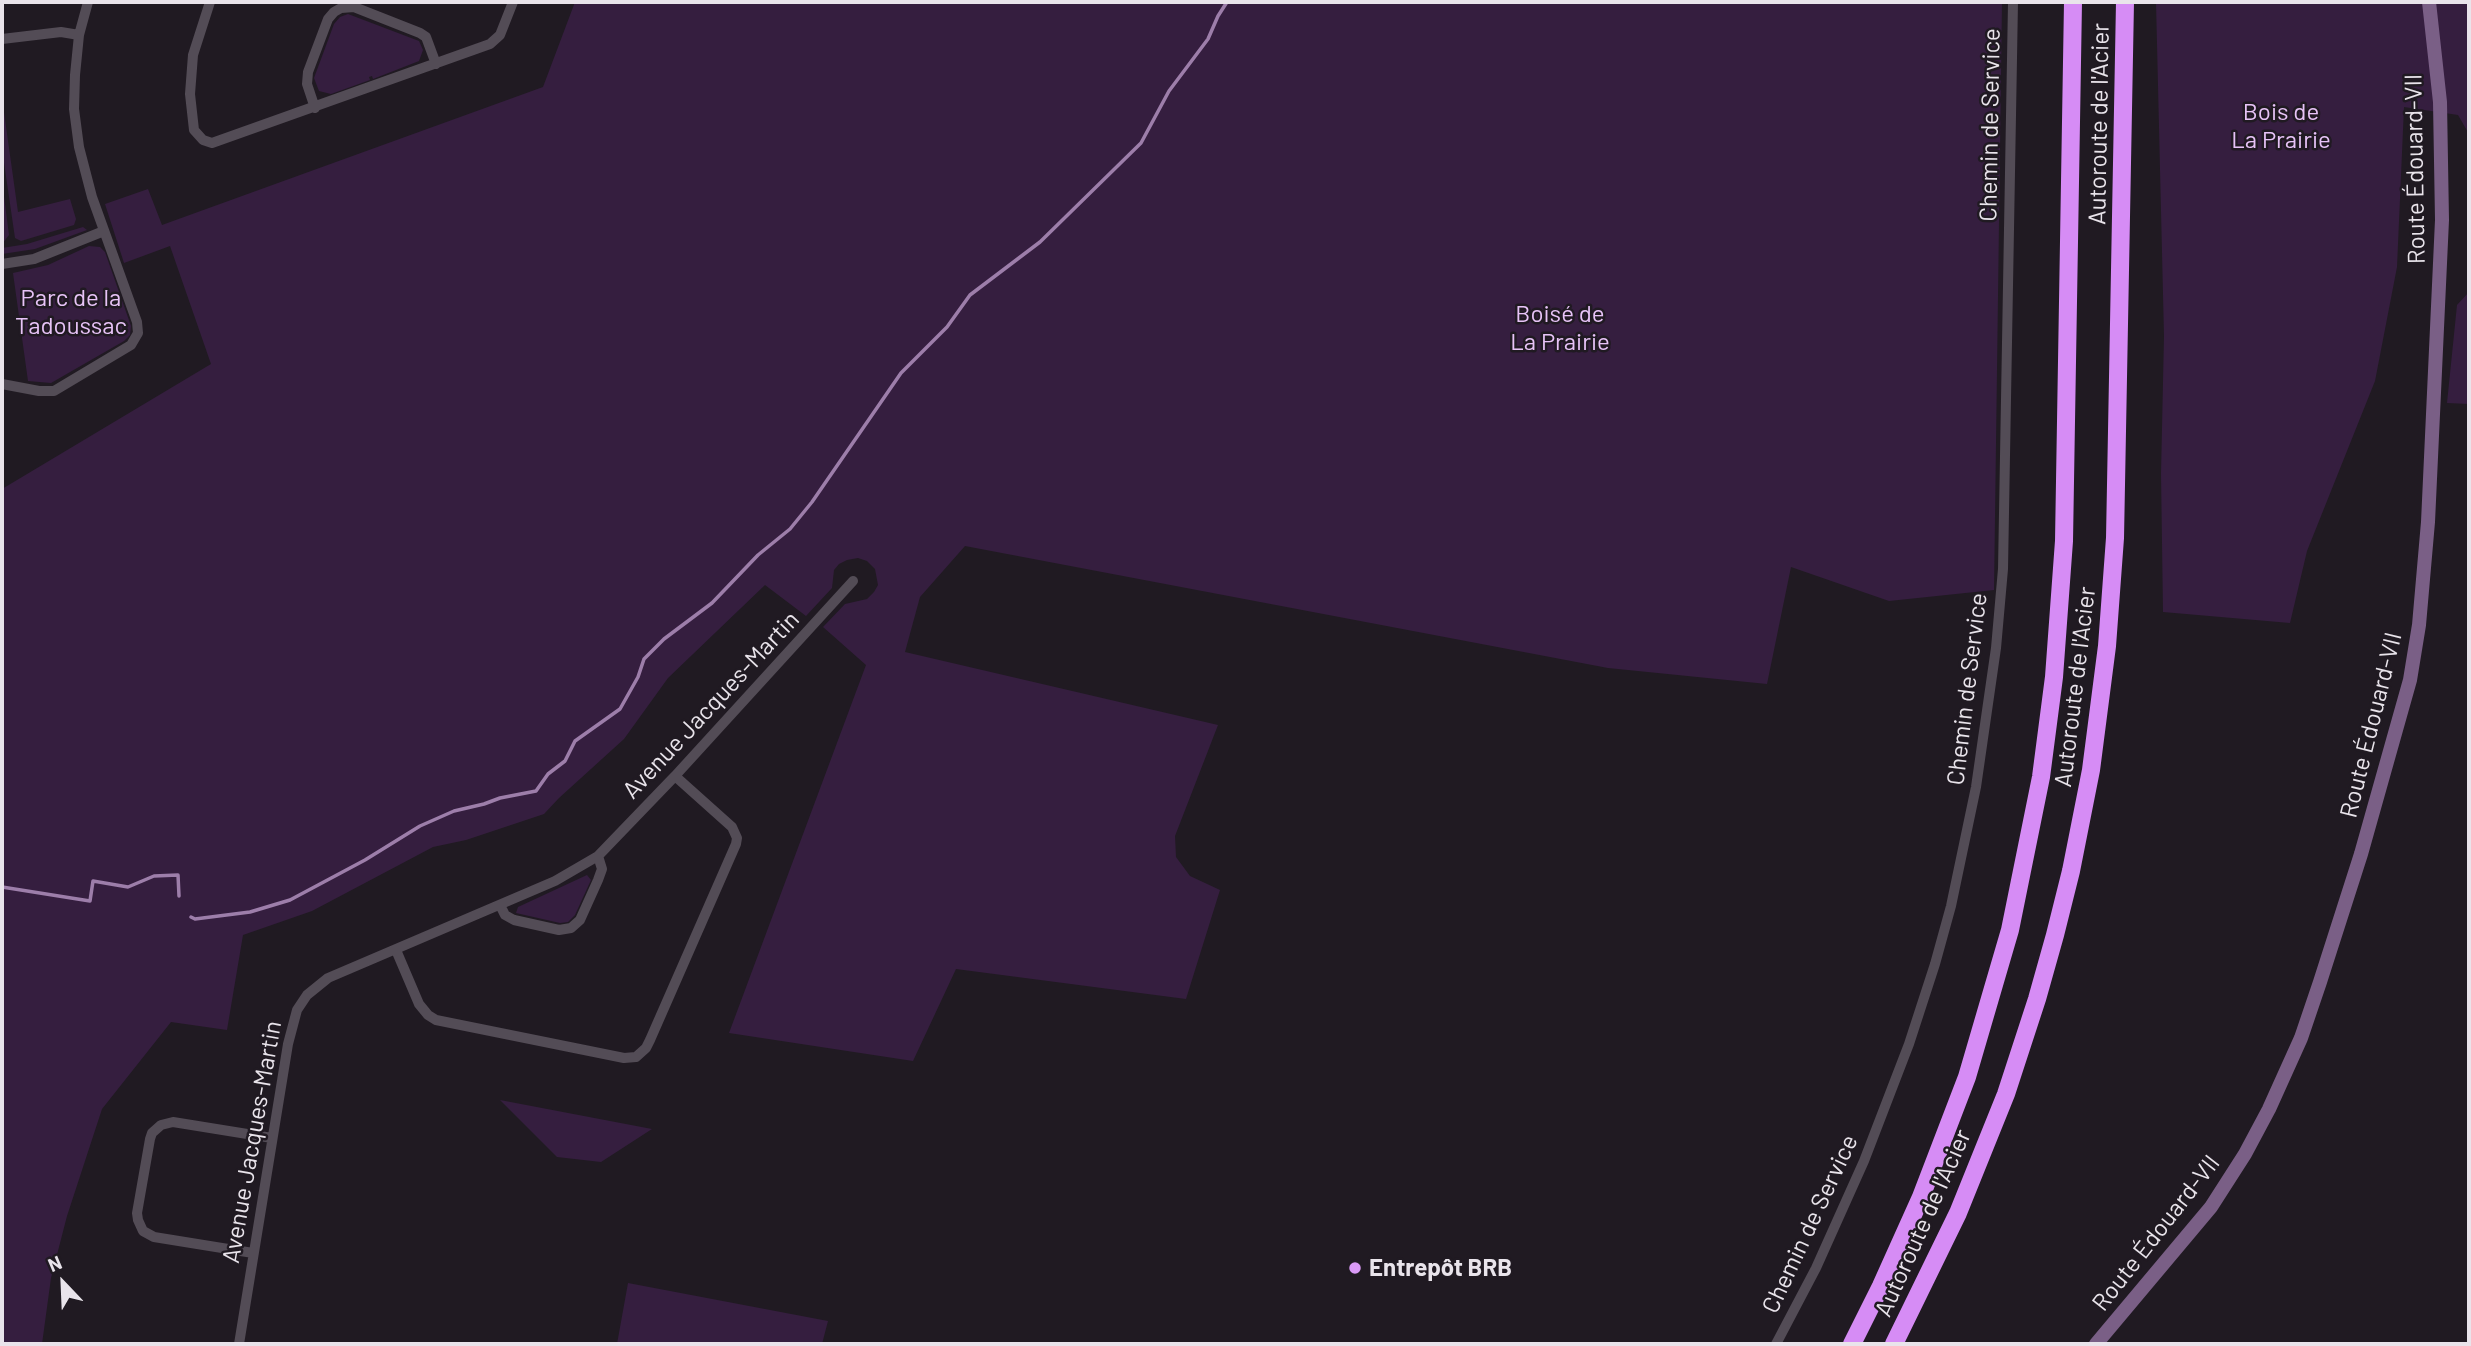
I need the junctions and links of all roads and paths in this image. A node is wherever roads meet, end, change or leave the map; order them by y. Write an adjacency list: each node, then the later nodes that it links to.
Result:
1 (88, 2): 8 (street)
2 (210, 2): 11 (street)
3 (513, 2): 10 (street)
4 (2013, 2): 23 (street, Chemin de Service)
5 (2073, 2): 24 (highway, Autoroute de l'Acier)
6 (2125, 2): 25 (highway, Autoroute de l'Acier)
7 (2429, 2): 26 (main road, Route Édouard-VII)
8 (79, 34): 9 (street); 12 (street)
9 (2, 39)
10 (436, 64): 11 (street); 11 (street)
11 (315, 108)
12 (104, 231): 13 (street); 14 (street)
13 (2, 264)
14 (2, 384)
15 (853, 581): 16 (street, Avenue Jacques-Martin)
16 (676, 776): 17 (street, Avenue Jacques-Martin); 19 (street)
17 (598, 856): 18 (street, Avenue Jacques-Martin); 18 (street)
18 (500, 905): 19 (street, Avenue Jacques-Martin)
19 (396, 950): 20 (street, Avenue Jacques-Martin)
20 (272, 1138): 21 (street, Avenue Jacques-Martin); 21 (street)
21 (253, 1254): 22 (street, Avenue Jacques-Martin)
22 (239, 1344)
23 (1776, 1344)
24 (1852, 1344)
25 (1894, 1344)
26 (2096, 1344)

